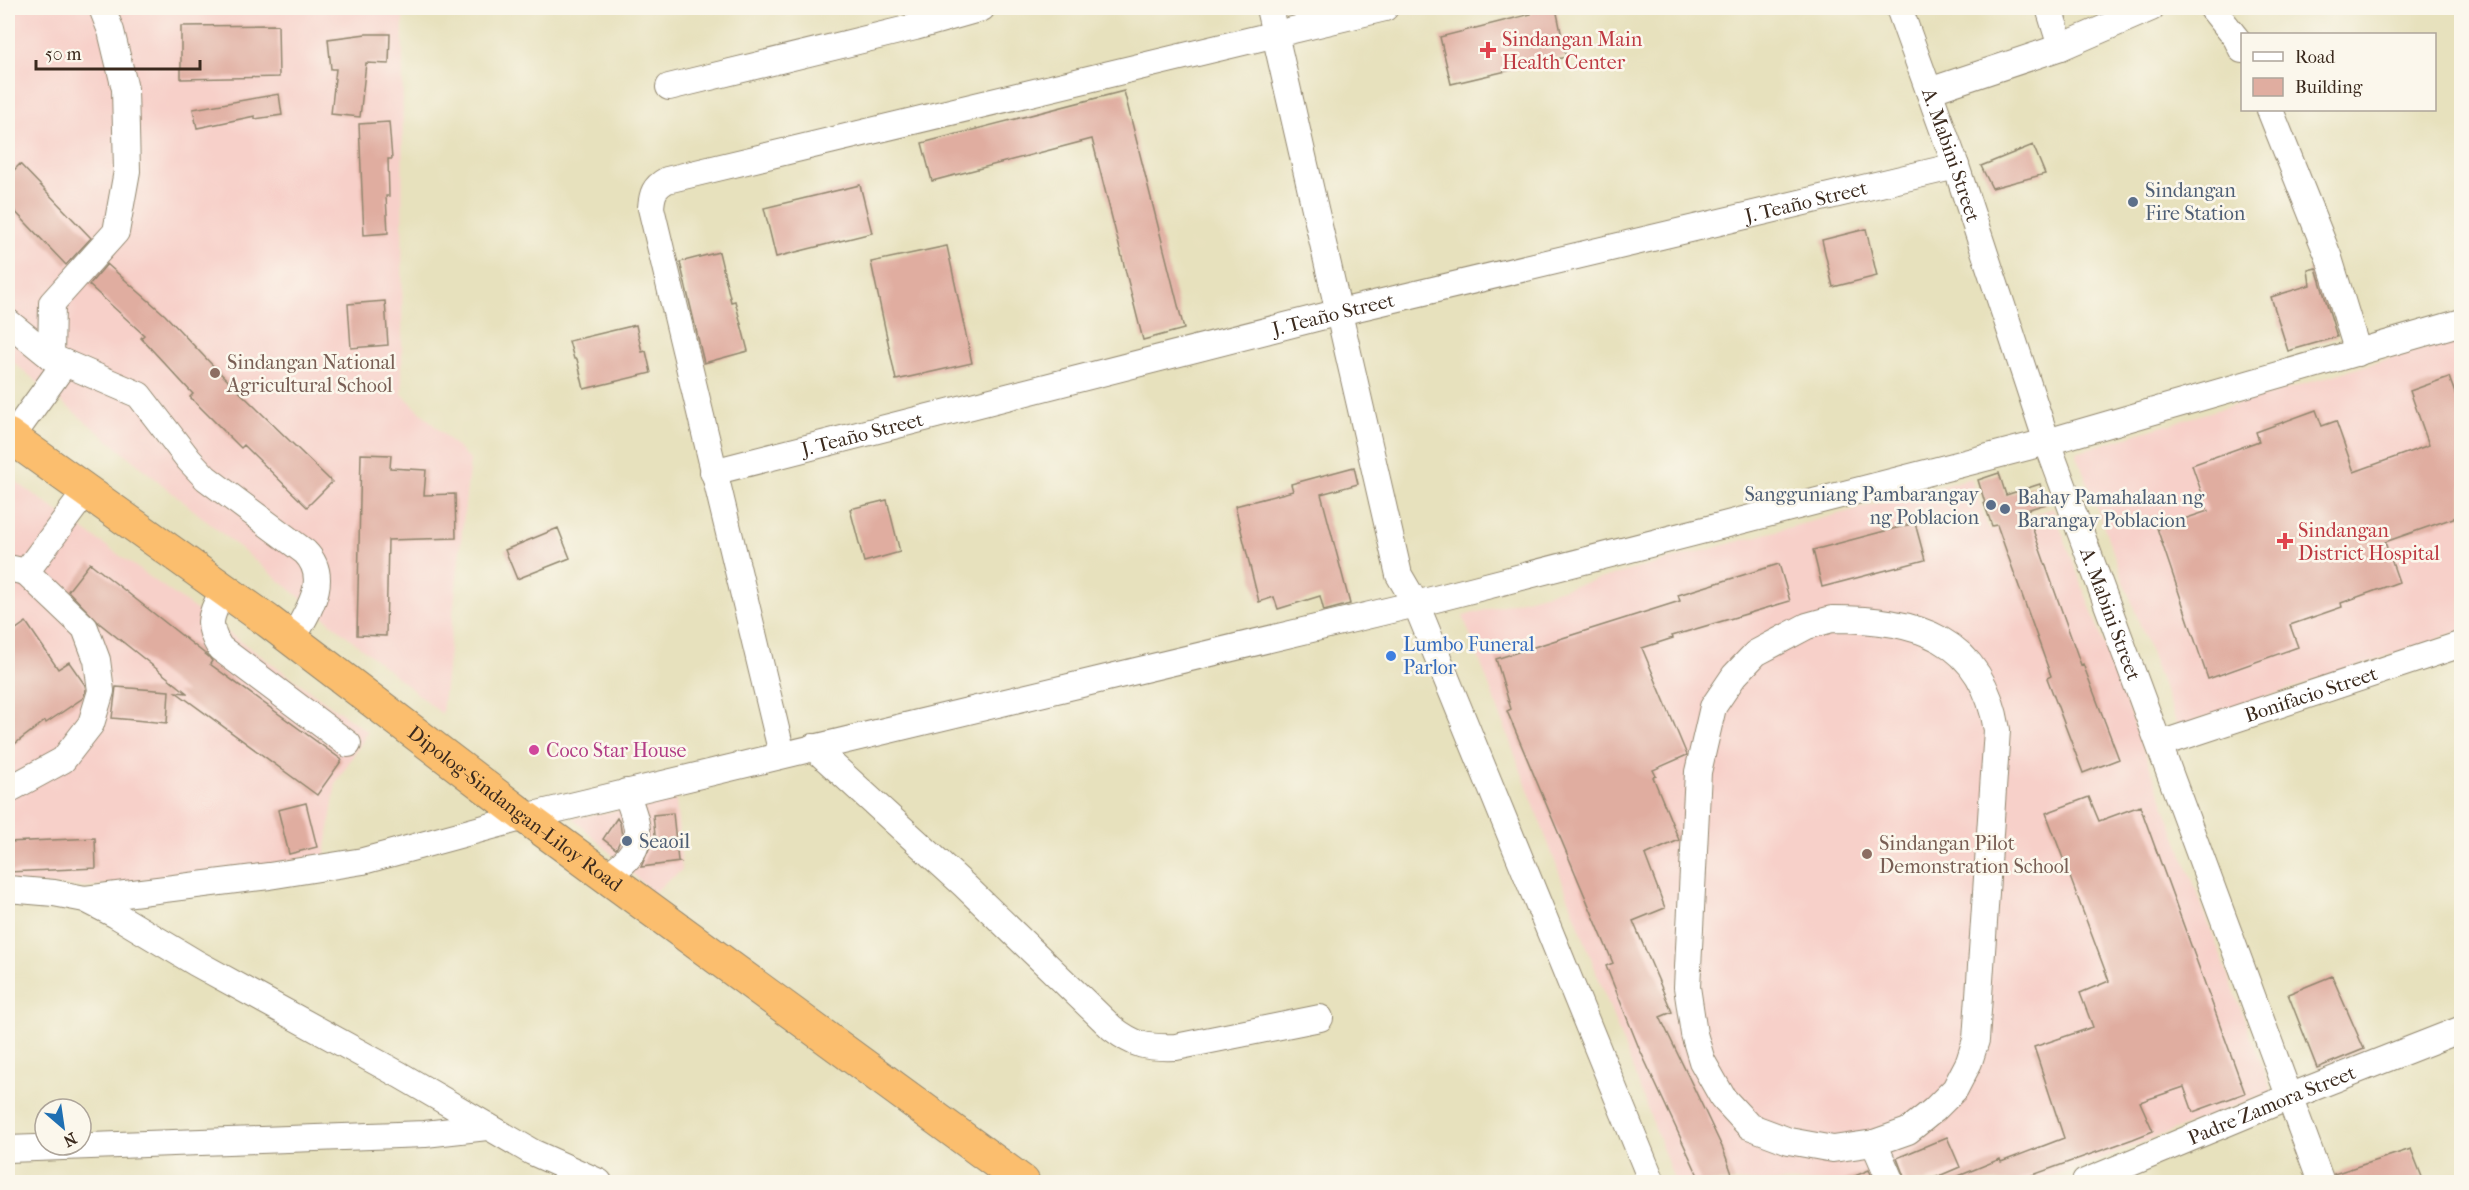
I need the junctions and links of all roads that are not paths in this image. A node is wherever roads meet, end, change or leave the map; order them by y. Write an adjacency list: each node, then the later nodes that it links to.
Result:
1 (102, 8): 20 (street)
2 (982, 8): 12 (street)
3 (1269, 8): 9 (street)
4 (1385, 8): 9 (street)
5 (1899, 8): 13 (street, A. Mabini Street)
6 (2049, 8): 10 (street)
7 (2151, 8): 10 (street)
8 (2212, 8): 11 (street)
9 (1274, 33): 16 (street); 23 (street)
10 (2061, 47): 13 (street)
11 (2241, 48)
12 (669, 87)
13 (1929, 90): 15 (street, A. Mabini Street)
14 (2270, 111): 19 (street)
15 (1956, 166): 16 (street, J. Teaño Street); 22 (street, A. Mabini Street)
16 (1340, 312): 23 (street, J. Teaño Street); 27 (street)
17 (8, 322): 20 (street)
18 (2462, 322): 19 (street)
19 (2358, 353): 22 (street)
20 (58, 360): 21 (street); 28 (street)
21 (9, 436): 24 (highway, Dipolog-Sindangan-Liloy Road)
22 (2047, 442): 27 (street); 31 (street, A. Mabini Street)
23 (713, 472): 33 (street)
24 (87, 490): 25 (street); 26 (highway, Dipolog-Sindangan-Liloy Road)
25 (17, 570): 34 (street)
26 (224, 589): 28 (highway, Dipolog-Sindangan-Liloy Road); 30 (street)
27 (1416, 604): 32 (street); 48 (street)
28 (292, 640): 36 (highway, Dipolog-Sindangan-Liloy Road)
29 (2462, 644): 31 (street, Bonifacio Street)
30 (348, 744)
31 (2160, 744): 42 (street, A. Mabini Street)
32 (813, 747): 33 (street); 40 (street)
33 (782, 754): 35 (street)
34 (8, 790)
35 (626, 792): 36 (street); 37 (street)
36 (525, 817): 37 (highway, Dipolog-Sindangan-Liloy Road); 39 (street)
37 (606, 876): 47 (highway, Dipolog-Sindangan-Liloy Road)
38 (8, 889): 39 (street)
39 (85, 899): 43 (street)
40 (1320, 1018)
41 (2462, 1029): 42 (street, Padre Zamora Street)
42 (2289, 1097): 50 (street, Padre Zamora Street); 51 (street, A. Mabini Street)
43 (487, 1127): 45 (street); 46 (street)
44 (1874, 1143): 44 (street); 49 (street)
45 (8, 1149)
46 (599, 1182)
47 (1023, 1182)
48 (1653, 1182)
49 (1891, 1182)
50 (2085, 1182)
51 (2321, 1182)

